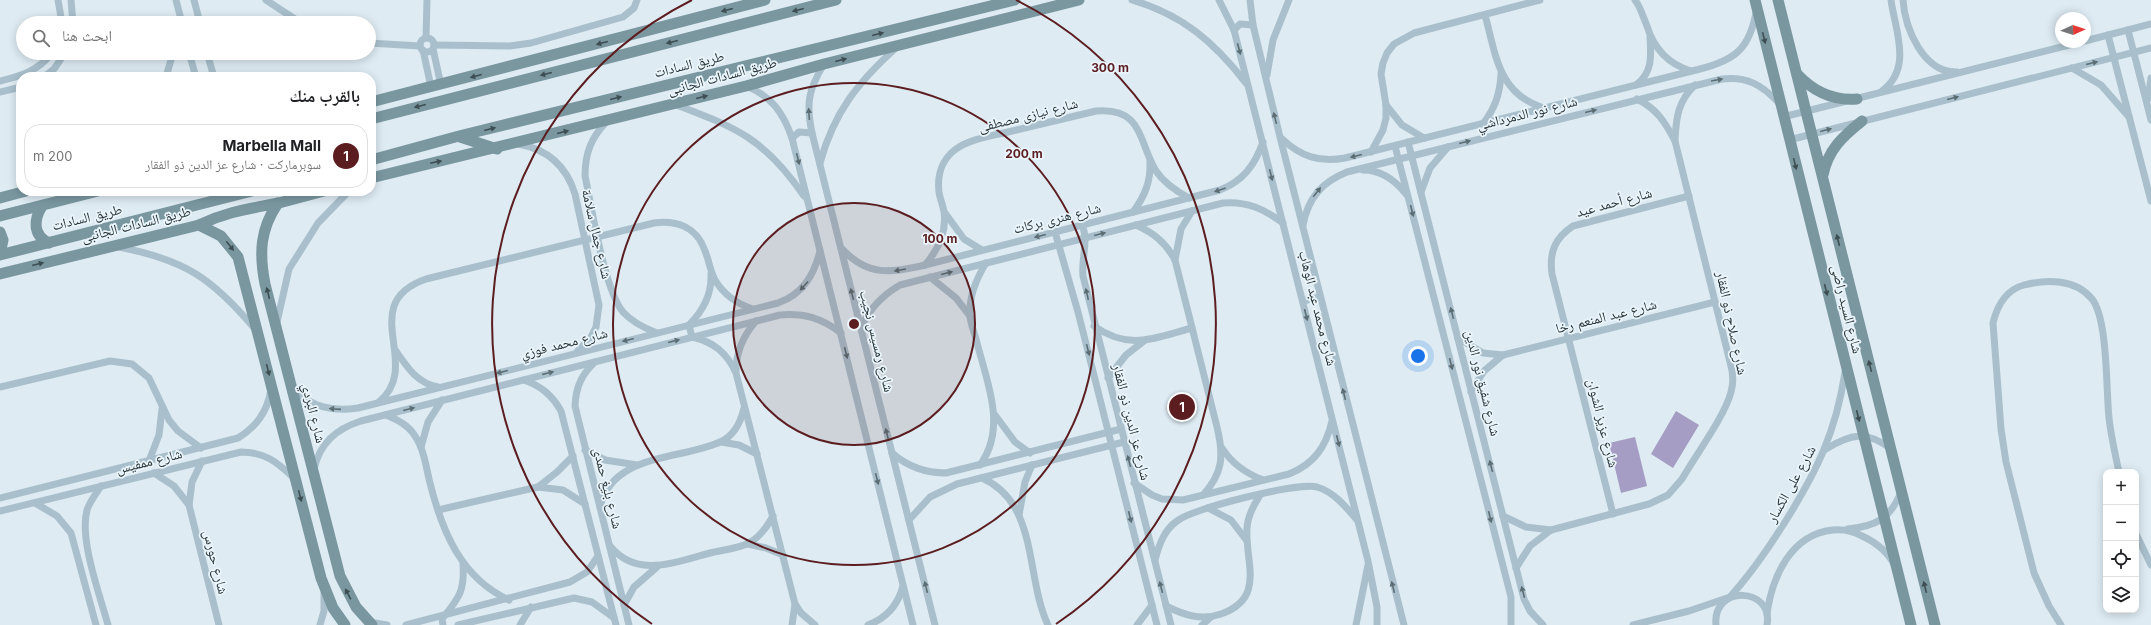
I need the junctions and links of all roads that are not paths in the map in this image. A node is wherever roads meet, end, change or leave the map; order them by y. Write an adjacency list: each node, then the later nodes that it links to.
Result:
1 (58, 0): 24 (street)
2 (71, 0): 25 (street)
3 (176, 0): 26 (street)
4 (194, 0): 27 (street)
5 (266, 0): 28 (street)
6 (427, 0): 36 (street)
7 (637, 0): 40 (street)
8 (765, 0): 72 (street, one-way to 72)
9 (836, 0): 87 (street, طريق السادات, one-way to 87)
10 (1015, 0): 22 (street, طريق السادات)
11 (1075, 0): 31 (street, طريق السادات الجانبى)
12 (1132, 0): 70 (street)
13 (1219, 0): 32 (street, شارع محمد عبد الوهاب)
14 (1250, 0): 30 (street, شارع محمد عبد الوهاب)
15 (1290, 0): 66 (street)
16 (1540, 0): 23 (street)
17 (1635, 0): 34 (street)
18 (1778, 0): 61 (street, شارع السيد راضى)
19 (1891, 0): 76 (street)
20 (1903, 0): 62 (street)
21 (1756, 4): 53 (street, شارع نور الدمرداشي); 83 (street, شارع السيد راضى, one-way to 83)
22 (983, 8): 31 (street); 98 (street, طريق السادات, one-way to 22)
23 (1486, 14): 60 (street); 84 (street)
24 (61, 16)
25 (72, 16)
26 (180, 16)
27 (198, 16)
28 (290, 16)
29 (2151, 24): 33 (street)
30 (1253, 25): 32 (street); 66 (street, شارع محمد عبد الوهاب)
31 (961, 29): 39 (street, طريق السادات الجانبى)
32 (1234, 30): 70 (street, شارع محمد عبد الوهاب, one-way to 70)
33 (2128, 30): 35 (street); 44 (street)
34 (1650, 35): 54 (street); 71 (street)
35 (2108, 35): 37 (street); 45 (street)
36 (426, 38): 40 (street); 41 (street)
37 (2091, 39)
38 (376, 44): 41 (street)
39 (898, 45): 51 (street, طريق السادات الجانبى, one-way to 39); 116 (street)
40 (433, 47): 41 (street); 72 (street)
41 (421, 48): 72 (street)
42 (2057, 48): 62 (street)
43 (2151, 48): 44 (street)
44 (2134, 53): 45 (street); 85 (street)
45 (2114, 58): 52 (street, one-way to 45); 91 (street)
46 (45, 60): 55 (street)
47 (60, 60): 56 (street)
48 (171, 60): 57 (street)
49 (192, 60): 58 (street)
50 (209, 60): 59 (street)
51 (824, 64): 73 (street, طريق السادات الجانبى); 96 (street, شارع رمسيس نجيب, one-way to 51)
52 (2072, 68): 91 (street); 94 (street, one-way to 52)
53 (1700, 69): 54 (street, شارع نور الدمرداشي); 68 (street)
54 (1691, 71): 65 (street, شارع نور الدمرداشي)
55 (29, 72)
56 (50, 72)
57 (167, 72)
58 (195, 72)
59 (213, 72)
60 (1501, 72): 86 (street); 95 (street)
61 (1796, 72): 80 (street); 88 (street, شارع السيد راضى)
62 (1963, 72): 76 (street)
63 (16, 77): 67 (street)
64 (2151, 78): 85 (street)
65 (1656, 80): 71 (street, شارع نور الدمرداشي); 77 (street)
66 (1266, 81): 99 (street, شارع محمد عبد الوهاب, one-way to 66)
67 (0, 82)
68 (1704, 82): 69 (street, شارع نور الدمرداشي); 83 (street, شارع نور الدمرداشي, one-way to 83)
69 (1695, 84): 77 (street, شارع نور الدمرداشي); 102 (street, شارع صلاح ذو الفقار)
70 (1248, 85): 104 (street, شارع محمد عبد الوهاب)
71 (1637, 85): 86 (street, شارع نور الدمرداشي)
72 (436, 86): 78 (street)
73 (746, 86): 82 (street, طريق السادات الجانبى, one-way to 73); 100 (street)
74 (16, 88): 75 (street)
75 (0, 92)
76 (1879, 93): 80 (street)
77 (1659, 94): 79 (street, شارع نور الدمرداشي)
78 (392, 97): 81 (street); 87 (street)
79 (1637, 99): 102 (street, شارع صلاح ذو الفقار); 109 (street, شارع نور الدمرداشي, one-way to 79)
80 (1857, 99): 88 (street)
81 (376, 101)
82 (674, 104): 93 (street, طريق السادات الجانبى); 131 (street)
83 (1781, 104): 89 (street, شارع السيد راضى)
84 (1386, 105): 101 (street); 111 (street)
85 (2147, 105): 92 (street)
86 (1544, 108): 95 (street, شارع نور الدمرداشي)
87 (396, 112): 90 (street, طريق السادات)
88 (1806, 112): 89 (street); 97 (street, شارع السيد راضى)
89 (1783, 117): 103 (street, شارع السيد راضى)
90 (376, 118)
91 (2130, 119): 132 (street)
92 (2151, 120)
93 (607, 121): 106 (street, طريق السادات الجانبى, one-way to 93); 148 (street, شارع جمال سلامة)
94 (1862, 121): 97 (street, one-way to 94); 119 (street)
95 (1483, 124): 101 (street, شارع نور الدمرداشي)
96 (812, 133): 100 (street); 116 (street, شارع رمسيس نجيب)
97 (1811, 134): 103 (street); 119 (street, شارع السيد راضى)
98 (459, 136): 107 (street, طريق السادات); 110 (street)
99 (1280, 137): 111 (street, شارع نور الدمرداشي, one-way to 99); 144 (street, شارع محمد عبد الوهاب)
100 (792, 138): 131 (street, one-way to 131)
101 (1424, 138): 105 (street, شارع نور الدمرداشي)
102 (1675, 140): 128 (street, شارع صلاح ذو الفقار)
103 (1789, 140): 192 (street, شارع السيد راضى, one-way to 192)
104 (1263, 142): 130 (street, شارع هنرى بركات, one-way to 130); 140 (street, شارع محمد عبد الوهاب, one-way to 140)
105 (1408, 142): 108 (street, شارع نور الدمرداشي); 112 (street, شارع شفيق نور الدين)
106 (518, 144): 110 (street, طريق السادات الجانبى); 150 (street, شارع جمال سلامة)
107 (429, 145): 113 (street, طريق السادات); 117 (street)
108 (1395, 146): 111 (street, شارع نور الدمرداشي); 115 (street, شارع شفيق نور الدين)
109 (1448, 146): 112 (street, شارع نور الدمرداشي); 121 (street)
110 (497, 149): 117 (street, طريق السادات الجانبى, one-way to 110)
111 (1371, 152)
112 (1412, 156): 115 (street, شارع نور الدمرداشي); 121 (street, شارع شفيق نور الدين)
113 (376, 159)
114 (1150, 159): 130 (street, شارع نيازى مصطفى); 136 (street, شارع نيازى مصطفى); 137 (street, شارع نيازى مصطفى)
115 (1399, 159): 118 (street, شارع نور الدمرداشي); 123 (street, شارع شفيق نور الدين)
116 (820, 165): 154 (street, شارع رمسيس نجيب)
117 (405, 168): 120 (street, طريق السادات الجانبى)
118 (1355, 170): 123 (street); 144 (street, شارع نور الدمرداشي, one-way to 118)
119 (1822, 176): 226 (street, شارع السيد راضى, one-way to 119)
120 (376, 177)
121 (1421, 192): 183 (street, شارع شفيق نور الدين, one-way to 121)
122 (16, 194): 129 (street)
123 (1408, 195): 215 (street, شارع شفيق نور الدين, one-way to 215)
124 (79, 196): 134 (street, طريق السادات)
125 (232, 196): 138 (street, طريق السادات)
126 (305, 196): 133 (street, طريق السادات الجانبى)
127 (344, 196): 175 (street)
128 (1689, 196): 166 (street, شارع صلاح ذو الفقار); 184 (street, شارع أحمد عيد)
129 (0, 198)
130 (1189, 198): 136 (street, شارع هنرى بركات)
131 (808, 200): 156 (street)
132 (2151, 201)
133 (278, 203): 141 (street, طريق السادات الجانبى); 175 (street, شارع البردي, one-way to 133)
134 (42, 206): 139 (street, طريق السادات); 151 (street)
135 (1192, 211): 140 (street, شارع هنرى بركات); 143 (street, شارع هنرى بركات); 158 (street)
136 (1133, 212): 142 (street, شارع هنرى بركات)
137 (944, 213): 155 (street, شارع نيازى مصطفى); 160 (street, شارع نيازى مصطفى)
138 (160, 214): 146 (street); 151 (street, طريق السادات)
139 (0, 216)
140 (1283, 223): 165 (street, شارع محمد عبد الوهاب)
141 (199, 225): 146 (street, طريق السادات الجانبى); 179 (street, one-way to 179)
142 (1082, 225): 147 (street, شارع هنرى بركات); 149 (street, شارع عز الدين ذو الفقار)
143 (1136, 225): 149 (street, شارع هنرى بركات, one-way to 143); 158 (street)
144 (1303, 227): 164 (street, شارع محمد عبد الوهاب)
145 (0, 232): 157 (street)
146 (166, 232): 152 (street, طريق السادات الجانبى)
147 (1055, 232): 153 (street, شارع عز الدين ذو الفقار); 155 (street, شارع هنرى بركات, one-way to 155)
148 (599, 237): 150 (street); 161 (street); 180 (street, شارع جمال سلامة)
149 (1085, 238): 153 (street, شارع هنرى بركات); 169 (street, شارع عز الدين ذو الفقار, one-way to 149)
150 (585, 240): 188 (street); 189 (street, شارع جمال سلامة)
151 (48, 243): 157 (street, طريق السادات)
152 (113, 245): 162 (street, طريق السادات الجانبى, one-way to 152); 179 (street)
153 (1059, 245): 159 (street, شارع هنرى بركات); 170 (street, شارع عز الدين ذو الفقار)
154 (840, 248): 160 (street, شارع هنرى بركات, one-way to 154); 178 (street, شارع رمسيس نجيب, one-way to 154)
155 (982, 250): 160 (street, شارع هنرى بركات)
156 (820, 251): 167 (street, شارع محمد فوزي, one-way to 167); 181 (street)
157 (0, 254)
158 (1175, 260): 177 (street)
159 (986, 263): 163 (street, شارع هنرى بركات, one-way to 159); 172 (street)
160 (925, 265)
161 (710, 268): 168 (street); 174 (street)
162 (0, 274)
163 (930, 277): 172 (street); 178 (street, شارع هنرى بركات)
164 (1320, 297): 165 (street); 327 (street, شارع محمد عبد الوهاب, one-way to 164)
165 (1303, 301): 211 (street, شارع محمد عبد الوهاب, one-way to 211)
166 (1715, 302): 184 (street, شارع عبد المنعم رخا); 257 (street, شارع صلاح ذو الفقار)
167 (778, 303): 168 (street, شارع محمد فوزي); 171 (street)
168 (753, 309): 174 (street, شارع محمد فوزي)
169 (1090, 309): 170 (street); 176 (street, شارع عز الدين ذو الفقار)
170 (1078, 312): 217 (street, شارع عز الدين ذو الفقار, one-way to 217)
171 (780, 315): 173 (street, شارع محمد فوزي); 181 (street, شارع محمد فوزي)
172 (970, 316): 209 (street)
173 (756, 321): 182 (street, شارع محمد فوزي); 193 (street)
174 (689, 325): 180 (street, شارع محمد فوزي); 182 (street)
175 (276, 326): 186 (street, شارع البردي)
176 (1094, 326): 185 (street); 195 (street, شارع عز الدين ذو الفقار)
177 (1192, 328): 185 (street); 224 (street)
178 (861, 329): 229 (street, شارع رمسيس نجيب, one-way to 178)
179 (258, 333): 187 (street)
180 (657, 333): 189 (street, شارع محمد فوزي, one-way to 189)
181 (841, 334): 285 (street, one-way to 285)
182 (692, 337): 191 (street, شارع محمد فوزي, one-way to 182); 193 (street)
183 (1458, 338): 190 (street, شارع عبد المنعم رخا); 202 (street, شارع شفيق نور الدين)
184 (1569, 338): 190 (street, شارع عبد المنعم رخا); 257 (street, شارع عزيز الشوان)
185 (1144, 341): 195 (street)
186 (281, 346): 187 (street); 199 (street, شارع البردي)
187 (262, 350): 197 (street, one-way to 197)
188 (396, 351): 200 (street); 204 (street)
189 (576, 354): 194 (street, شارع محمد فوزي, one-way to 194)
190 (1502, 355): 202 (street, شارع عبد المنعم رخا)
191 (595, 362): 196 (street, شارع محمد فوزي, one-way to 191); 210 (street, شارع بليغ حمدى)
192 (1846, 368): 218 (street, شارع السيد راضى, one-way to 218); 225 (street, شارع على الكسار)
193 (736, 373): 205 (street)
194 (485, 376): 200 (street, شارع محمد فوزي); 201 (street)
195 (1108, 378): 216 (street, شارع عز الدين ذو الفقار)
196 (524, 380): 201 (street, شارع محمد فوزي); 214 (street, شارع بليغ حمدى)
197 (272, 386): 223 (street, شارع ممفيس); 242 (street)
198 (0, 387): 206 (street)
199 (292, 388): 207 (street, شارع محمد فوزي, one-way to 199); 238 (street, شارع البردي)
200 (440, 388): 204 (street, شارع محمد فوزي)
201 (489, 388): 203 (street, شارع محمد فوزي)
202 (1472, 392): 213 (street, شارع شفيق نور الدين)
203 (442, 400): 208 (street, شارع محمد فوزي, one-way to 203); 222 (street)
204 (377, 403): 207 (street, شارع محمد فوزي)
205 (744, 406): 219 (street); 230 (street)
206 (162, 408): 223 (street); 232 (street)
207 (358, 408): 212 (street)
208 (386, 414): 212 (street, شارع محمد فوزي); 222 (street)
209 (995, 415): 228 (street); 235 (street)
210 (578, 419): 214 (street); 227 (street, شارع بليغ حمدى)
211 (1332, 419): 241 (street); 263 (street, شارع محمد عبد الوهاب, one-way to 263)
212 (361, 421): 238 (street, شارع محمد فوزي)
213 (1479, 422): 215 (street); 260 (street, شارع شفيق نور الدين, one-way to 213)
214 (565, 423): 231 (street, شارع بليغ حمدى)
215 (1467, 425): 328 (street, شارع شفيق نور الدين, one-way to 328)
216 (1121, 429): 217 (street); 220 (street, شارع عز الدين ذو الفقار)
217 (1108, 433): 221 (street, شارع عز الدين ذو الفقار); 228 (street)
218 (1863, 436): 225 (street); 226 (street); 261 (street, شارع السيد راضى)
219 (721, 442): 230 (street); 234 (street)
220 (1124, 442): 221 (street); 243 (street, شارع عز الدين ذو الفقار, one-way to 220)
221 (1112, 445): 236 (street); 293 (street, شارع عز الدين ذو الفقار, one-way to 293)
222 (421, 447): 255 (street)
223 (201, 448): 232 (street, شارع ممفيس)
224 (1222, 448): 241 (street); 247 (street)
225 (1826, 449): 288 (street, شارع على الكسار)
226 (1891, 449): 246 (street, شارع السيد راضى)
227 (585, 450): 234 (street); 254 (street, شارع بليغ حمدى)
228 (1030, 452): 235 (street)
229 (892, 453): 235 (street); 262 (street, شارع رمسيس نجيب)
230 (757, 454): 259 (street)
231 (573, 456): 245 (street); 251 (street, شارع بليغ حمدى)
232 (149, 461): 249 (street, شارع ممفيس)
233 (202, 461): 239 (street, شارع ممفيس); 242 (street, شارع ممفيس); 252 (street, شارع حورس)
234 (637, 465): 254 (street)
235 (980, 465)
236 (1032, 465): 240 (street); 258 (street)
237 (2118, 469): 334 (street)
238 (313, 471): 268 (street, شارع البردي)
239 (154, 473): 244 (street, شارع ممفيس); 252 (street, شارع حورس)
240 (982, 478): 258 (street); 262 (street)
241 (1263, 480): 247 (street)
242 (296, 481): 271 (street, one-way to 271)
243 (1134, 483): 247 (street); 279 (street, شارع عز الدين ذو الفقار)
244 (101, 486): 250 (street, شارع ممفيس); 274 (street)
245 (538, 486): 251 (street); 255 (street)
246 (1901, 491): 261 (street); 333 (street, شارع السيد راضى, one-way to 246)
247 (1203, 495)
248 (1260, 495): 253 (street); 263 (street); 270 (street)
249 (0, 498)
250 (36, 502): 256 (street, شارع ممفيس); 275 (street)
251 (586, 504): 265 (street, شارع بليغ حمدى)
252 (189, 505): 305 (street, شارع حورس)
253 (1208, 508): 270 (street); 279 (street)
254 (600, 509): 264 (street, شارع بليغ حمدى)
255 (438, 510): 280 (street)
256 (0, 511)
257 (1613, 514): 267 (street, شارع صلاح ذو الفقار)
258 (1019, 515): 320 (street)
259 (772, 516): 272 (street); 277 (street)
260 (1503, 516): 267 (street, شارع صلاح ذو الفقار); 283 (street, شارع شفيق نور الدين)
261 (1884, 517): 266 (street); 284 (street, شارع السيد راضى)
262 (909, 520): 319 (street, شارع رمسيس نجيب, one-way to 262)
263 (1358, 521): 278 (street, شارع محمد عبد الوهاب)
264 (604, 525): 265 (street); 273 (street, شارع بليغ حمدى)
265 (591, 526): 276 (street, شارع بليغ حمدى)
266 (1844, 529): 284 (street); 296 (street)
267 (1551, 530): 283 (street, شارع صلاح ذو الفقار)
268 (330, 538): 271 (street); 301 (street, شارع البردي, one-way to 268)
269 (2139, 540): 281 (street)
270 (1247, 541): 298 (street)
271 (312, 542): 286 (street)
272 (748, 544): 277 (street); 282 (street)
273 (609, 545): 282 (street); 292 (street, شارع بليغ حمدى)
274 (88, 551): 275 (street); 304 (street)
275 (78, 553): 303 (street)
276 (598, 556): 287 (street); 300 (street, شارع بليغ حمدى)
277 (783, 556): 291 (street)
278 (1368, 561): 325 (street); 326 (street, شارع محمد عبد الوهاب)
279 (1154, 562): 294 (street, شارع عز الدين ذو الفقار, one-way to 279)
280 (463, 563): 289 (street); 297 (street)
281 (2151, 565)
282 (657, 566): 292 (street)
283 (1516, 568): 329 (street, شارع شفيق نور الدين, one-way to 283)
284 (1899, 574): 332 (street, شارع السيد راضى)
285 (903, 586): 317 (street); 318 (street)
286 (324, 587): 306 (street); 307 (street)
287 (546, 590): 289 (street); 290 (street)
288 (1728, 598): 296 (street); 330 (street); 331 (street, شارع على الكسار)
289 (509, 600): 297 (street)
290 (549, 602): 295 (street); 300 (street)
291 (795, 604): 315 (street); 316 (street)
292 (624, 605): 314 (street, شارع بليغ حمدى)
293 (1152, 605): 321 (street); 322 (street, شارع عز الدين ذو الفقار)
294 (1166, 606): 298 (street); 323 (street, شارع عز الدين ذو الفقار)
295 (531, 607): 299 (street); 313 (street)
296 (1767, 614): 302 (street)
297 (445, 616): 309 (street); 310 (street)
298 (1211, 617): 324 (street)
299 (476, 621): 311 (street); 312 (street)
300 (615, 621)
301 (370, 624): 308 (street)
302 (1768, 624)
303 (96, 625)
304 (108, 625)
305 (219, 625)
306 (320, 625)
307 (345, 625)
308 (388, 625)
309 (406, 625)
310 (443, 625)
311 (458, 625)
312 (485, 625)
313 (520, 625)
314 (629, 625)
315 (792, 625)
316 (815, 625)
317 (868, 625)
318 (913, 625)
319 (935, 625)
320 (1048, 625)
321 (1137, 625)
322 (1157, 625)
323 (1171, 625)
324 (1202, 625)
325 (1356, 625)
326 (1377, 625)
327 (1404, 625)
328 (1511, 625)
329 (1542, 625)
330 (1633, 625)
331 (1716, 625)
332 (1911, 625)
333 (1935, 625)
334 (2061, 625)

